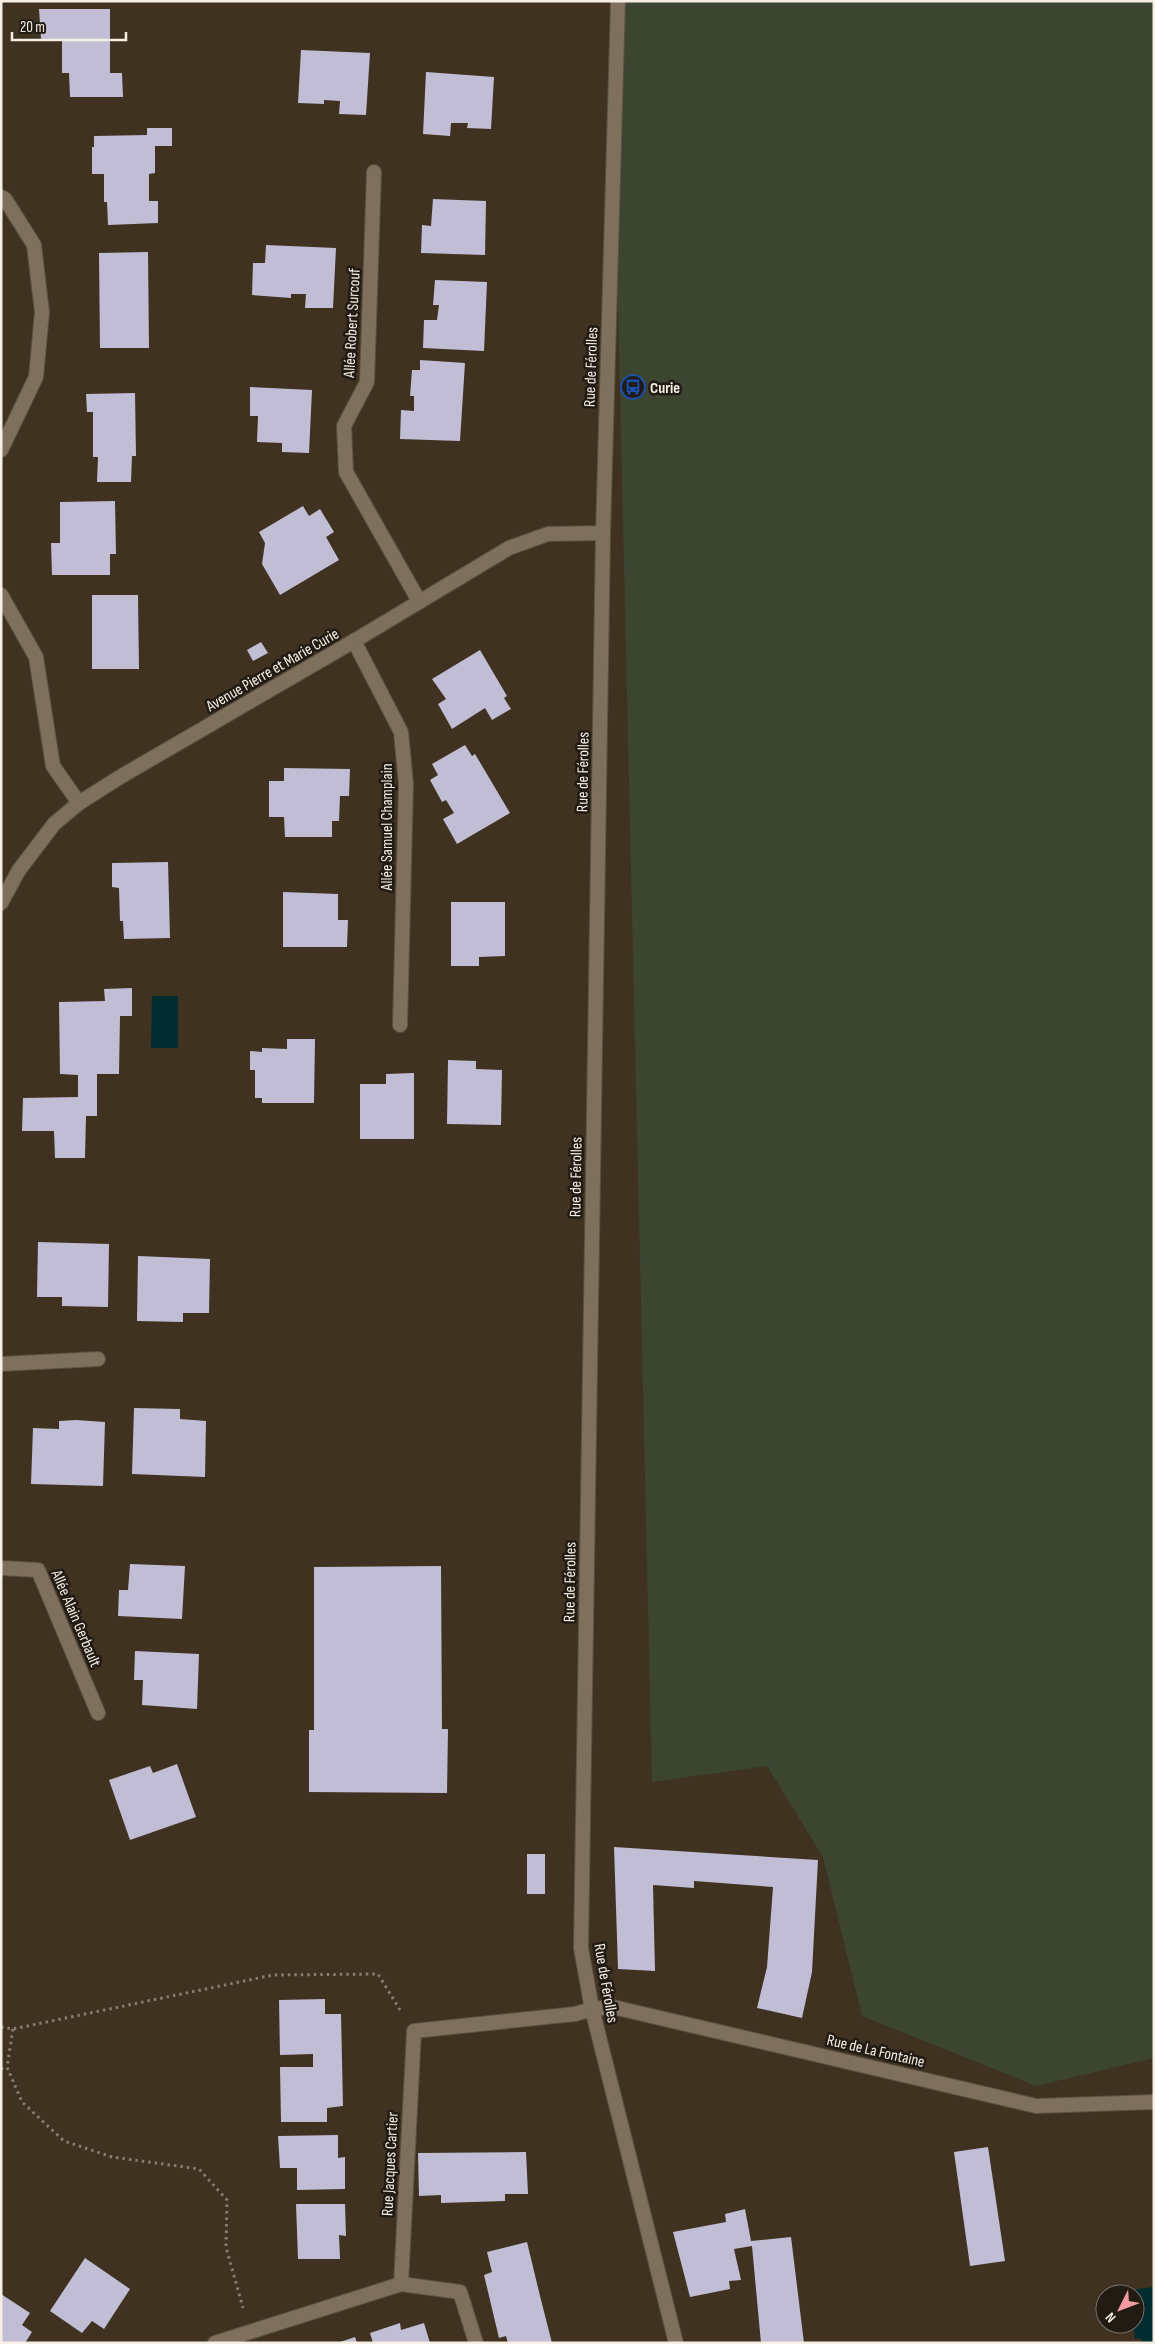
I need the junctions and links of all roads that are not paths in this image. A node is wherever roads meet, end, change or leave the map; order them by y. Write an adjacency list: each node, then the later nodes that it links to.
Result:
1 (618, 1): 5 (street, Rue de Férolles)
2 (374, 172): 7 (street, Allée Robert Surcouf)
3 (1, 196): 4 (street)
4 (1, 450)
5 (603, 533): 7 (street, Avenue Pierre et Marie Curie); 16 (street, Rue de Férolles)
6 (1, 595): 9 (street)
7 (419, 601): 8 (street, Avenue Pierre et Marie Curie)
8 (354, 641): 9 (street, Avenue Pierre et Marie Curie); 11 (street, Allée Samuel Champlain)
9 (79, 804): 10 (street, Avenue Pierre et Marie Curie)
10 (1, 904)
11 (400, 1024)
12 (98, 1359): 13 (street)
13 (1, 1364)
14 (1, 1568): 15 (street, Allée Alain Gerbault)
15 (98, 1713)
16 (592, 2008): 17 (street, Rue de La Fontaine); 18 (street, Rue Jacques Cartier); 21 (street, Rue de Férolles)
17 (1154, 2102)
18 (401, 2284): 19 (street); 20 (street)
19 (215, 2343)
20 (476, 2343)
21 (676, 2343)

